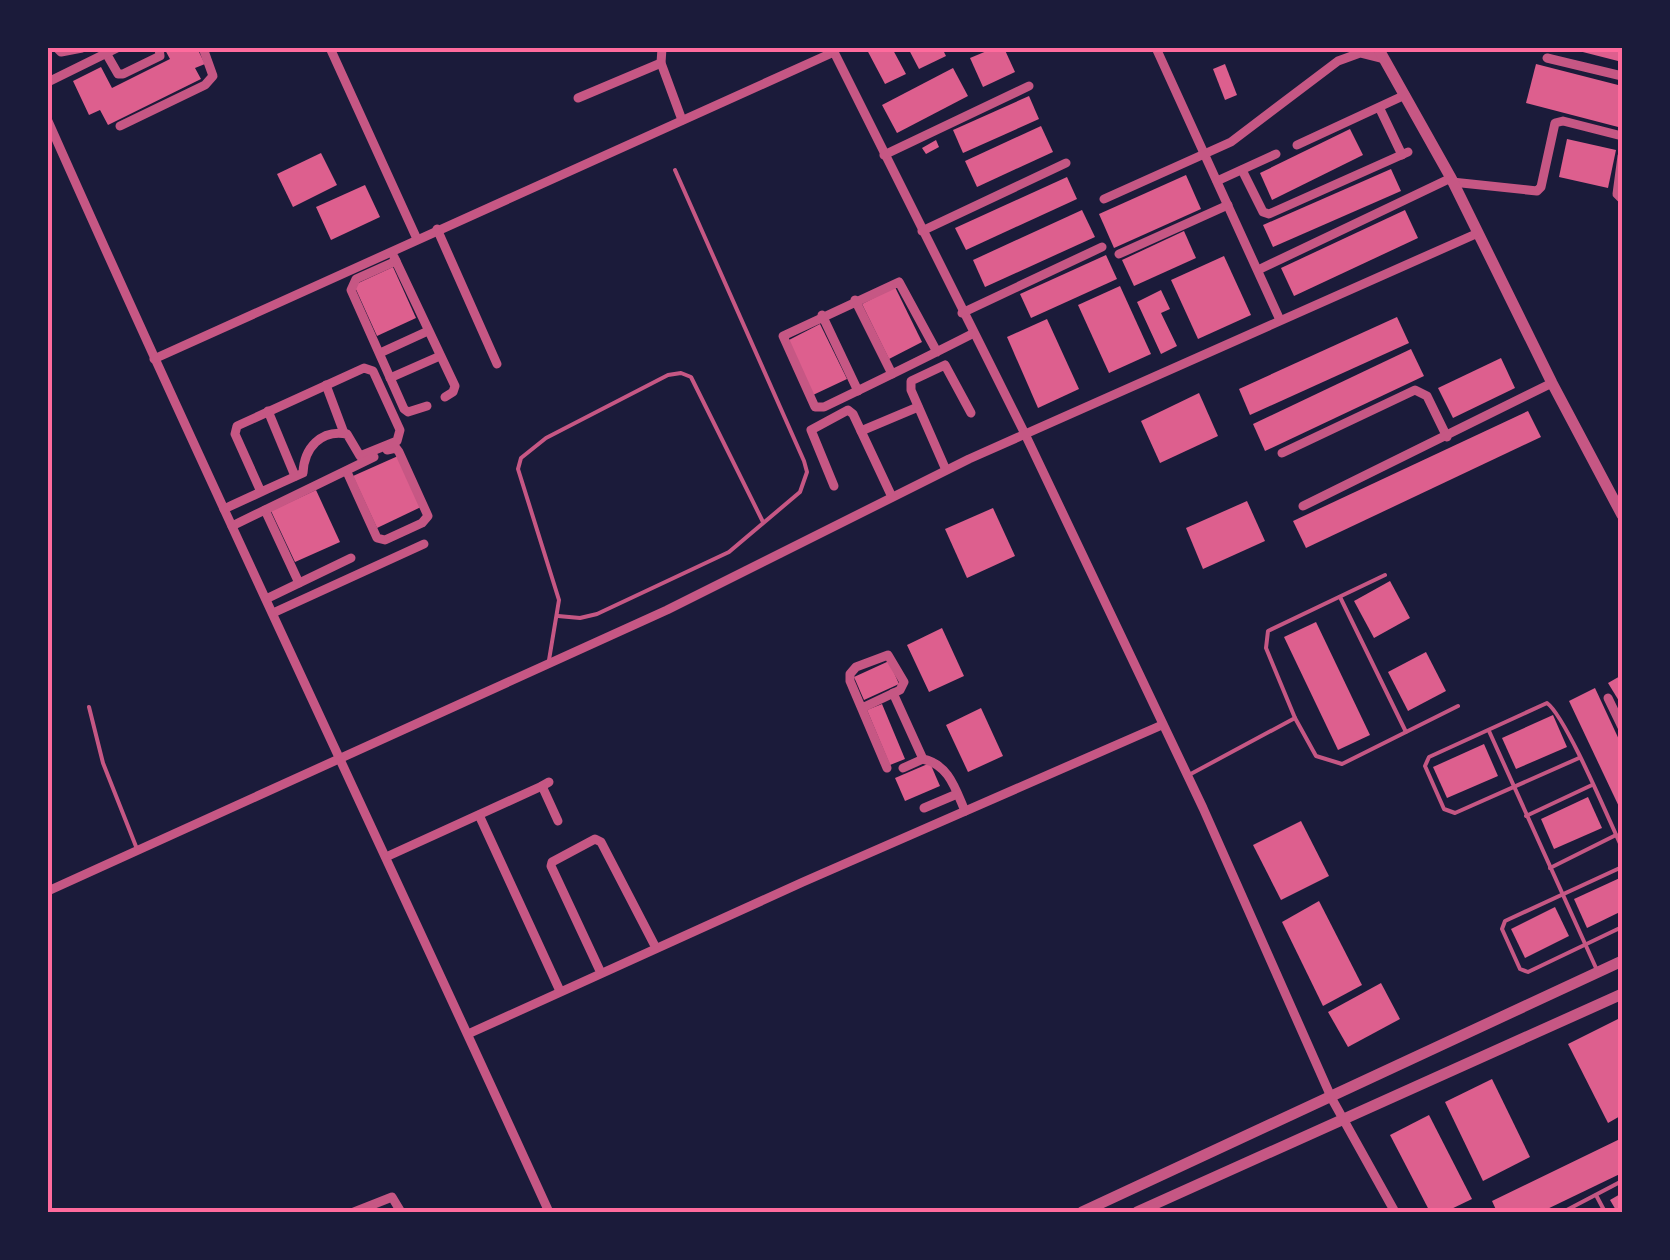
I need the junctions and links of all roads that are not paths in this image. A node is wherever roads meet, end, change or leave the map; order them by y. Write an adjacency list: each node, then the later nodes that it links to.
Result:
1 (57, 48): 2 (street)
2 (82, 48)
3 (117, 48): 10 (street)
4 (160, 48): 10 (street)
5 (202, 48): 22 (street)
6 (330, 48): 40 (street)
7 (662, 48): 13 (street)
8 (1156, 48): 25 (street)
9 (833, 50): 21 (street); 27 (street)
10 (106, 53): 15 (street)
11 (1381, 53): 17 (street); 25 (street)
12 (1547, 58): 14 (street)
13 (661, 63): 18 (street); 21 (street)
14 (1622, 76)
15 (48, 82)
16 (1029, 86): 27 (street)
17 (1405, 95): 19 (street); 32 (street)
18 (578, 98)
19 (1380, 109): 24 (street); 31 (street)
20 (48, 120): 54 (street)
21 (682, 120): 37 (street)
22 (120, 126)
23 (1622, 136): 32 (street)
24 (1297, 145)
25 (1204, 154): 33 (street); 34 (street)
26 (1276, 154): 31 (street)
27 (884, 155): 38 (street)
28 (1622, 156): 35 (street)
29 (1066, 164): 38 (street)
30 (675, 170): 81 (lane)
31 (1242, 170): 33 (street)
32 (1452, 180): 39 (street); 44 (street)
33 (1217, 181): 36 (street)
34 (1104, 199)
35 (1622, 199)
36 (1228, 205): 42 (street); 44 (street)
37 (438, 229): 40 (street); 55 (street)
38 (922, 231): 46 (street)
39 (1478, 233): 48 (street); 58 (street)
40 (416, 238): 43 (street)
41 (1102, 248): 46 (street)
42 (1119, 254)
43 (394, 255): 49 (street); 52 (street); 54 (street)
44 (1258, 270): 48 (street)
45 (855, 300): 47 (street); 51 (street); 56 (street)
46 (962, 313): 50 (street)
47 (822, 316): 60 (street); 60 (street)
48 (1280, 320): 68 (street)
49 (428, 331): 52 (street); 53 (street)
50 (972, 334): 51 (street); 68 (street)
51 (937, 352): 56 (street)
52 (380, 353): 57 (street)
53 (440, 356): 57 (street); 61 (street)
54 (154, 360): 78 (street)
55 (497, 364)
56 (892, 374): 60 (street)
57 (390, 378): 62 (street)
58 (1552, 383): 69 (street); 80 (street)
59 (326, 385): 64 (street); 66 (street); 66 (street)
60 (858, 390)
61 (445, 397)
62 (426, 406)
63 (918, 407): 65 (street); 67 (street); 71 (street)
64 (268, 412): 73 (street); 75 (street)
65 (972, 413)
66 (344, 432): 73 (street)
67 (861, 432): 74 (street); 76 (street)
68 (1024, 434): 71 (street); 98 (street)
69 (1447, 437): 70 (street); 77 (street)
70 (1282, 453)
71 (946, 470): 76 (street)
72 (346, 472): 72 (street); 79 (street)
73 (296, 476): 75 (street)
74 (834, 486)
75 (261, 492): 78 (street)
76 (892, 497): 91 (street)
77 (1303, 506)
78 (224, 508): 82 (street)
79 (265, 510): 82 (street); 86 (street)
80 (1622, 515)
81 (763, 523): 90 (lane); 90 (lane)
82 (232, 526): 88 (street)
83 (424, 544): 89 (street)
84 (351, 558): 86 (street)
85 (1384, 576): 87 (lane)
86 (299, 583): 88 (street)
87 (1340, 596): 97 (lane); 101 (lane)
88 (266, 598): 89 (street)
89 (273, 612): 104 (street)
90 (558, 616): 91 (lane)
91 (548, 665): 104 (street)
92 (894, 694): 96 (street); 96 (street); 103 (street)
93 (1608, 698): 99 (street)
94 (1458, 706): 101 (lane)
95 (88, 707): 118 (lane)
96 (862, 708): 105 (street)
97 (1295, 718): 101 (lane); 107 (lane)
98 (1162, 725): 107 (street); 112 (street)
99 (1622, 727)
100 (1489, 731): 102 (lane); 109 (lane); 109 (lane)
101 (1406, 733)
102 (1579, 758): 108 (lane); 109 (lane)
103 (923, 759): 106 (street); 110 (street)
104 (342, 760): 118 (street); 119 (street)
105 (888, 768)
106 (904, 768)
107 (1186, 776): 133 (street)
108 (1592, 785): 114 (lane); 116 (lane)
109 (1513, 788): 114 (lane)
110 (957, 794): 111 (street); 112 (street)
111 (924, 808)
112 (965, 811): 126 (street)
113 (479, 815): 115 (street); 119 (street); 130 (street)
114 (1526, 816): 121 (lane)
115 (558, 821)
116 (1616, 835): 117 (lane); 121 (lane)
117 (1622, 848)
118 (137, 851): 122 (street)
119 (386, 857): 132 (street)
120 (1622, 866): 123 (lane)
121 (1550, 868): 123 (lane)
122 (48, 891)
123 (1562, 896): 125 (lane); 125 (lane)
124 (1622, 927): 125 (lane)
125 (1585, 945): 129 (lane)
126 (656, 948): 128 (street); 128 (street)
127 (1622, 961): 129 (street)
128 (601, 973): 130 (street)
129 (1598, 973): 133 (street)
130 (560, 992): 132 (street)
131 (1622, 994): 134 (street)
132 (468, 1034): 139 (street)
133 (1332, 1098): 134 (street); 140 (street)
134 (1344, 1120): 141 (street); 142 (street)
135 (1622, 1181): 136 (lane)
136 (1596, 1195): 143 (lane); 144 (lane)
137 (354, 1212): 138 (street)
138 (401, 1212)
139 (549, 1212)
140 (1082, 1212)
141 (1137, 1212)
142 (1395, 1212)
143 (1563, 1212)
144 (1605, 1212)

